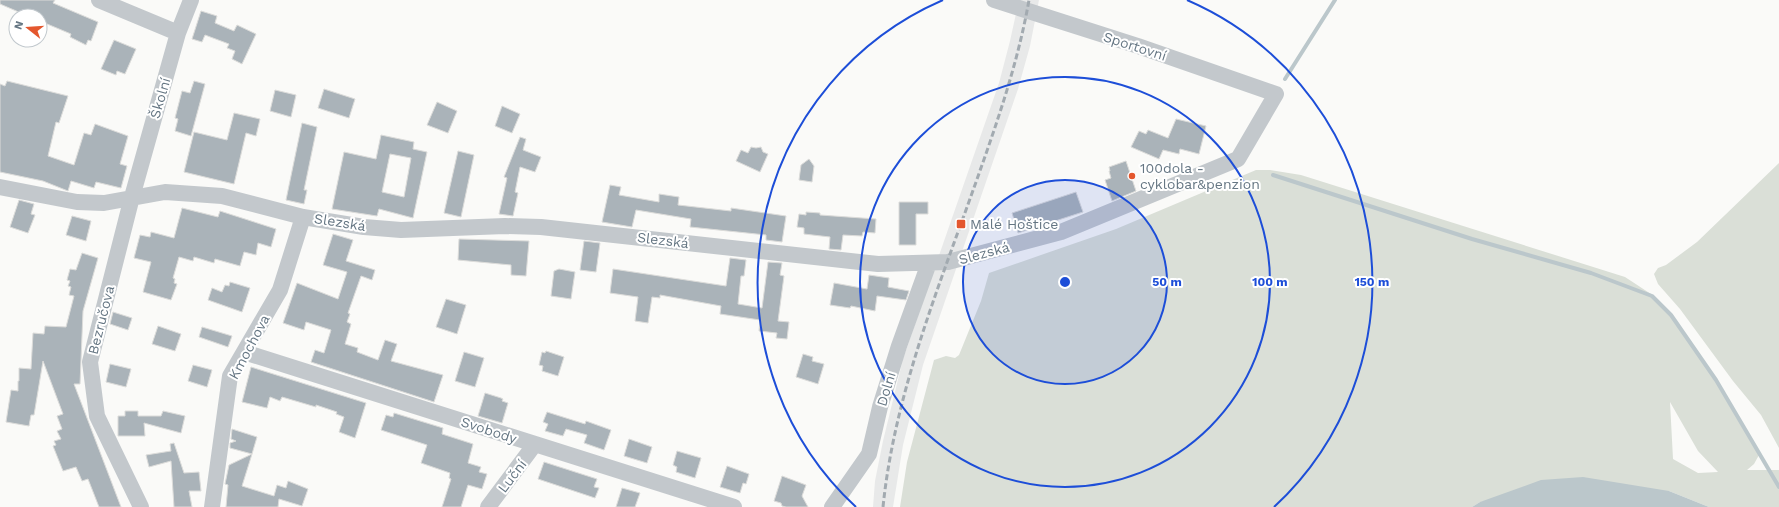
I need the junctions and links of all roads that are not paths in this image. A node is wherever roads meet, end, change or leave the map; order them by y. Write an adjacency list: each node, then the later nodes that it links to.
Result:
1 (99, 0): 4 (street)
2 (191, 0): 4 (street, Školní)
3 (994, 0): 5 (street, Sportovní)
4 (178, 33): 7 (street, Školní)
5 (1276, 94): 9 (street, Slezská)
6 (0, 187): 7 (street, Slezská)
7 (132, 197): 8 (street, Slezská); 12 (street, Bezručova)
8 (303, 217): 9 (street, Slezská); 10 (street, Kmochova)
9 (929, 264): 16 (street, Dolní)
10 (244, 352): 11 (street, Svobody); 13 (street, Kmochova)
11 (535, 444): 14 (street, Luční); 15 (street, Svobody)
12 (141, 507)
13 (212, 507)
14 (488, 507)
15 (734, 507)
16 (832, 507)

